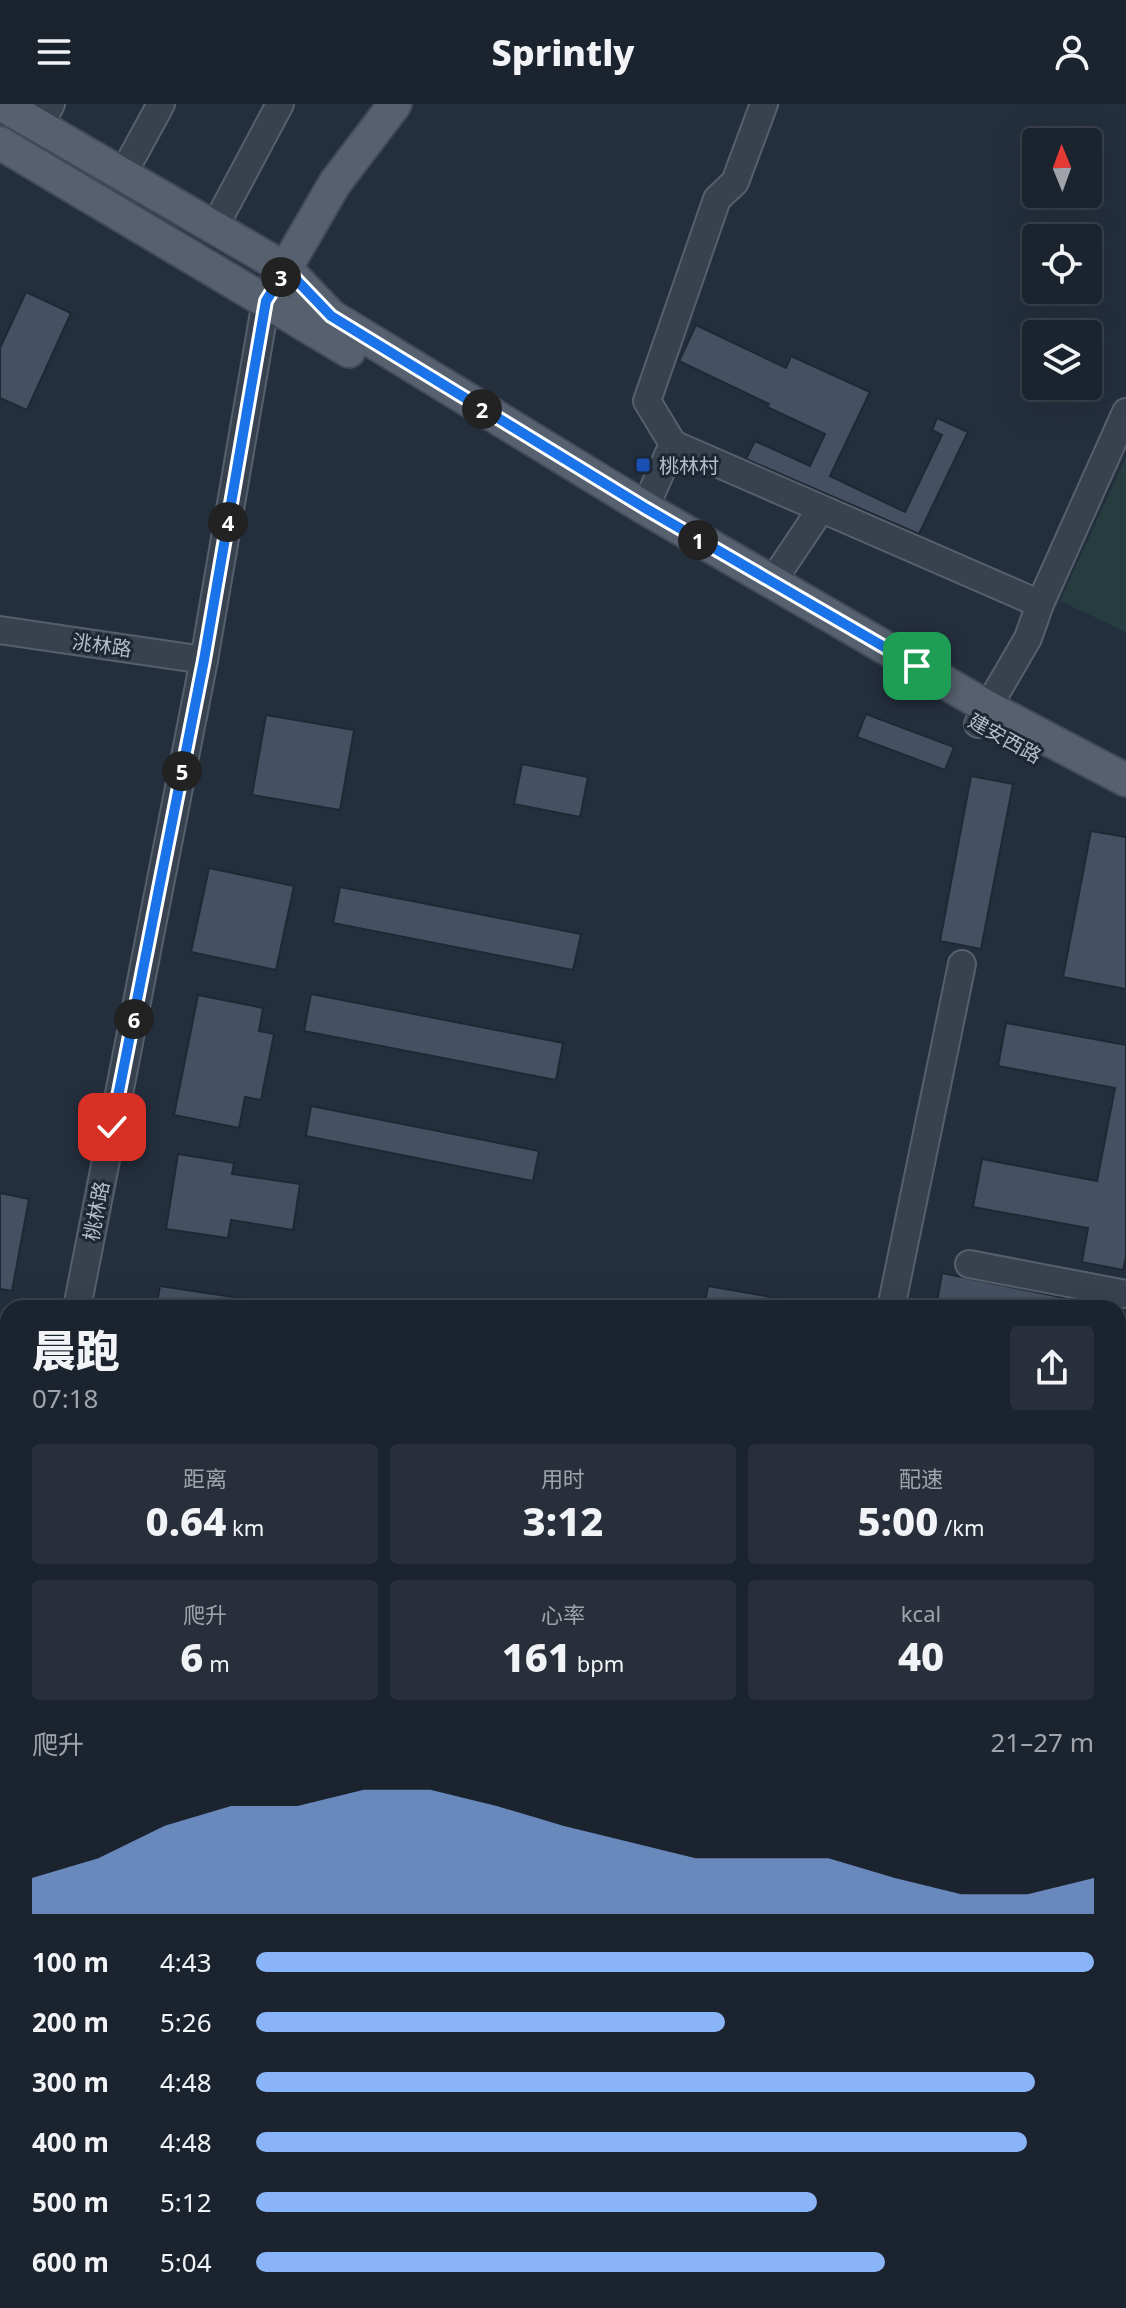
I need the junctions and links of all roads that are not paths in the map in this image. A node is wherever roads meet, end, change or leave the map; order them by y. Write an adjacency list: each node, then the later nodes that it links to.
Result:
1 (1, 104): 7 (main road, 建安西路)
2 (161, 104): 9 (street)
3 (280, 104): 10 (street)
4 (395, 104): 11 (main road)
5 (419, 104): 11 (main road)
6 (764, 104): 14 (street)
7 (46, 114): 9 (main road, 建安西路)
8 (0, 143): 12 (main road, 建安西路)
9 (123, 174): 10 (main road, 建安西路)
10 (215, 226): 11 (main road, 建安西路)
11 (286, 269): 12 (main road, 桃林路); 15 (main road, 建安西路)
12 (266, 301): 20 (street, 桃林路); 21 (main road, 建安西路)
13 (1126, 412): 18 (street)
14 (673, 444): 15 (street); 16 (street)
15 (645, 508): 17 (main road, 建安西路)
16 (821, 509): 17 (street); 18 (street)
17 (772, 582): 21 (main road, 建安西路)
18 (1040, 604): 21 (street)
19 (0, 630): 20 (street, 洮林路)
20 (204, 660): 27 (street, 桃林路)
21 (984, 716): 22 (main road, 建安西路); 23 (main road, 建安西路)
22 (1126, 780)
23 (1126, 804)
24 (962, 964): 28 (street)
25 (969, 1264): 26 (street)
26 (1126, 1294)
27 (79, 1300)
28 (893, 1300)

